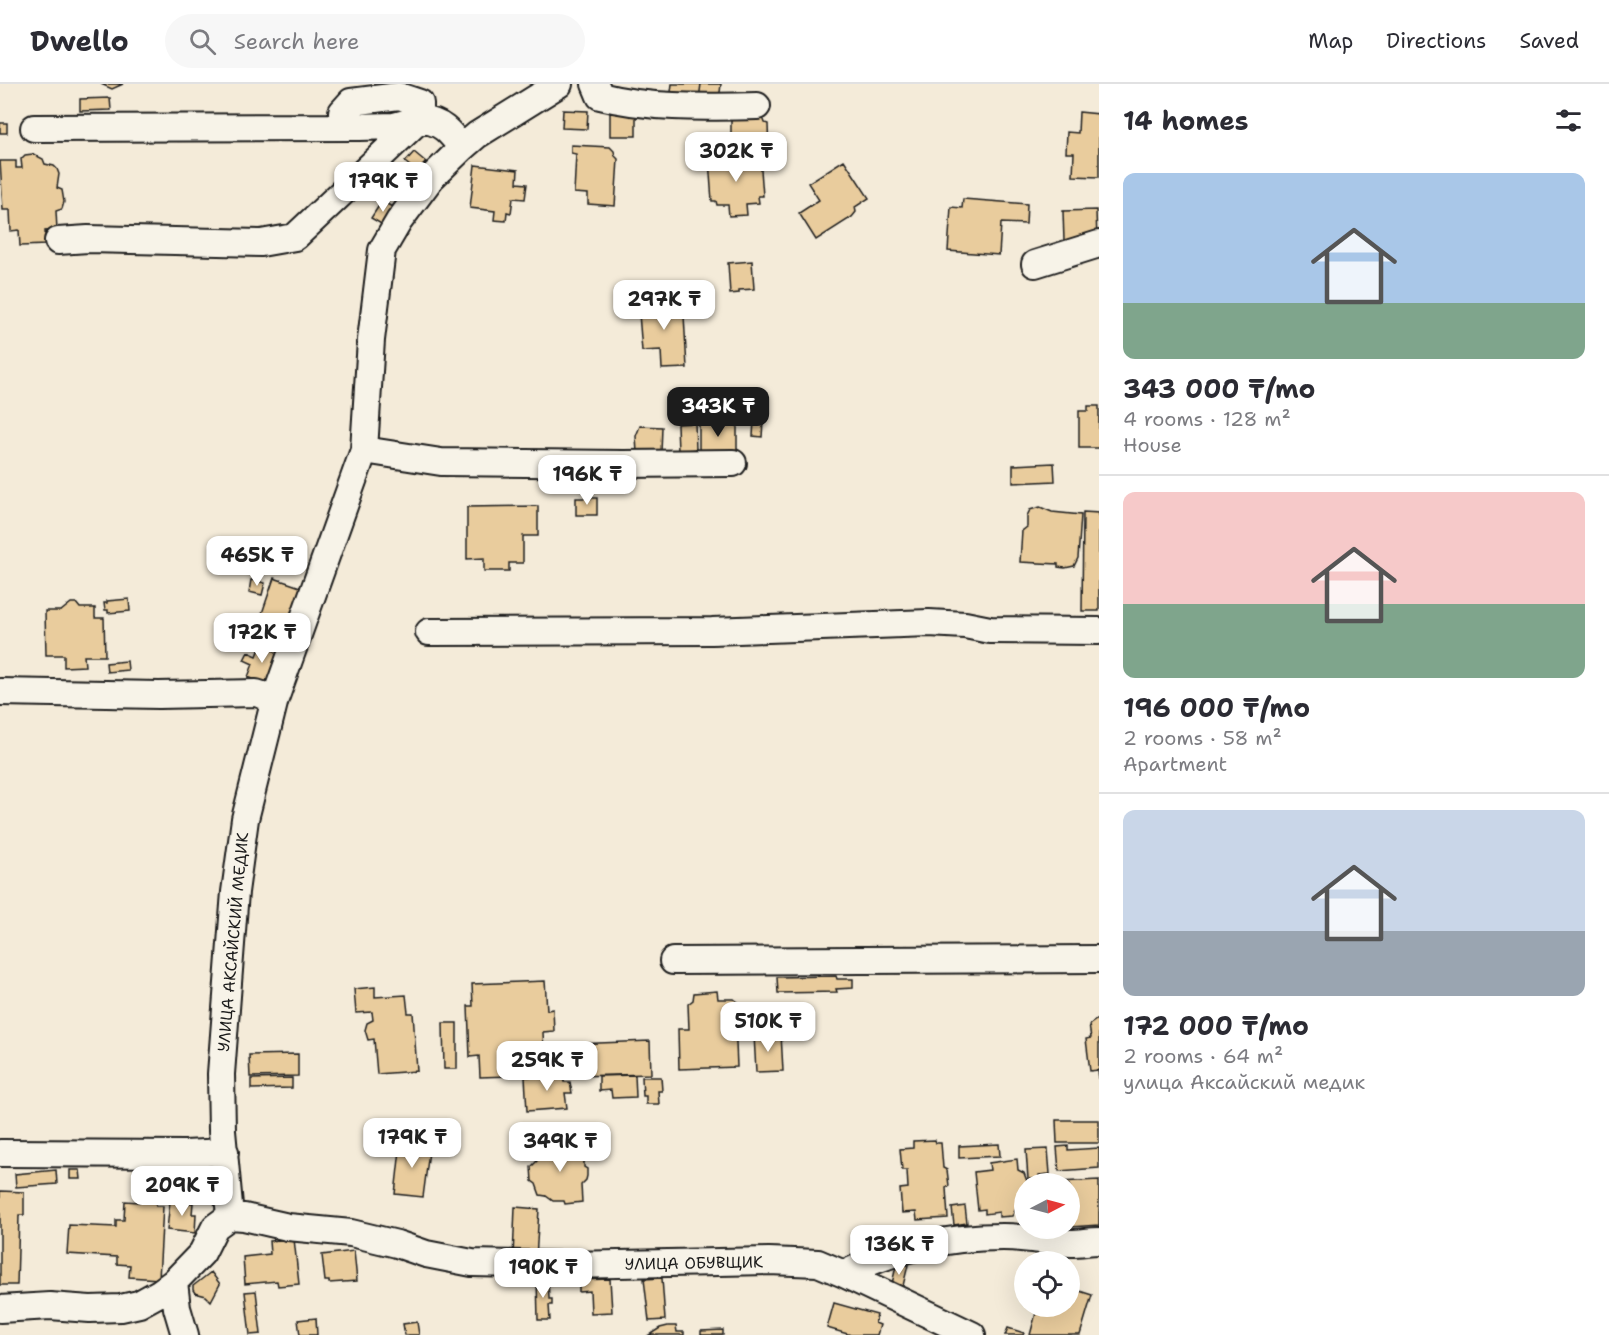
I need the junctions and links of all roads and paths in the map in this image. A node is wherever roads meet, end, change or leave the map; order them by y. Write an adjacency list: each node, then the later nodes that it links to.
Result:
1 (559, 84): 6 (street, УЛИЦА АКСАЙСКИЙ МЕДИК)
2 (595, 84): 3 (street)
3 (757, 106)
4 (420, 119): 5 (street); 6 (street); 7 (street)
5 (34, 128)
6 (462, 148): 10 (street, УЛИЦА АКСАЙСКИЙ МЕДИК)
7 (58, 241)
8 (1099, 244): 9 (street)
9 (1035, 264)
10 (364, 450): 11 (street); 15 (street, УЛИЦА АКСАЙСКИЙ МЕДИК)
11 (733, 463)
12 (1099, 631): 13 (street)
13 (429, 632)
14 (0, 692): 15 (street)
15 (274, 699): 18 (street, УЛИЦА АКСАЙСКИЙ МЕДИК)
16 (1099, 959): 17 (street)
17 (673, 961)
18 (225, 1152): 19 (street); 20 (street, УЛИЦА АКСАЙСКИЙ МЕДИК)
19 (0, 1153)
20 (230, 1216): 22 (street, УЛИЦА ОБУВЩИК); 23 (street)
21 (1099, 1241): 22 (street)
22 (844, 1274): 26 (street, УЛИЦА ОБУВЩИК)
23 (174, 1282): 24 (street); 25 (street)
24 (0, 1309)
25 (185, 1335)
26 (972, 1335)

